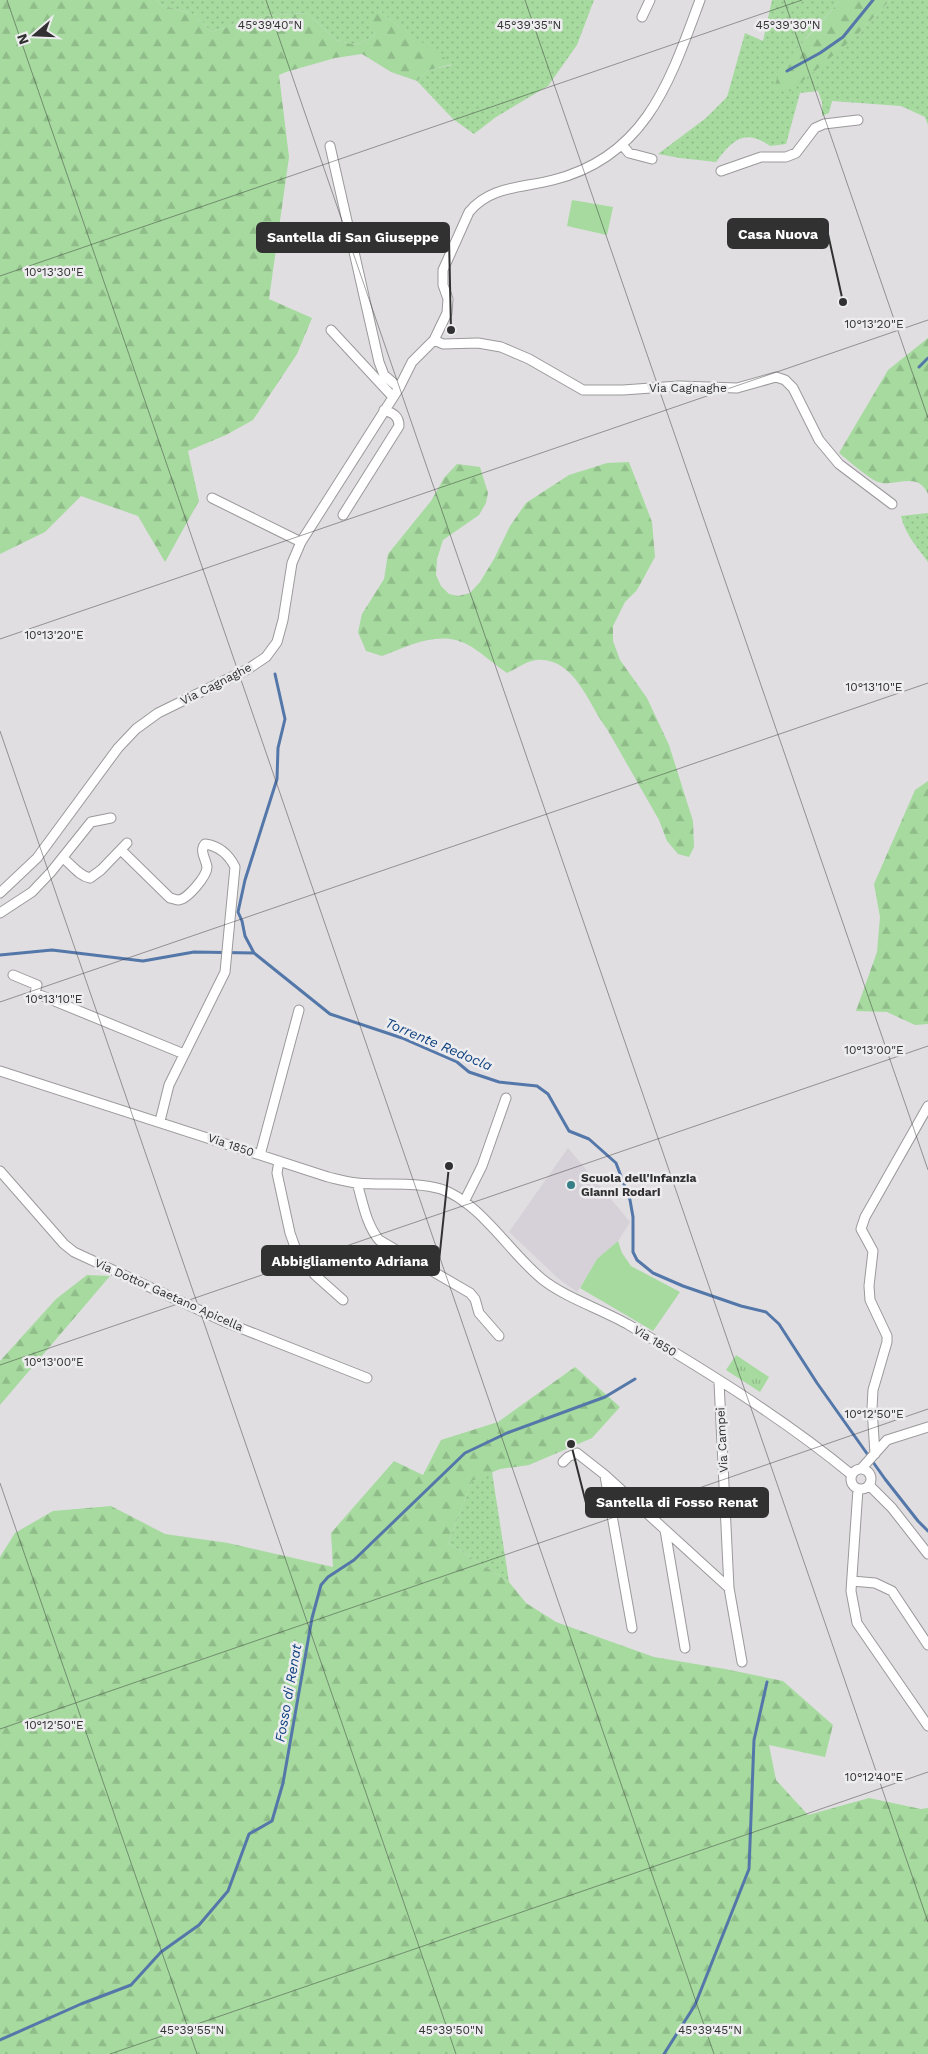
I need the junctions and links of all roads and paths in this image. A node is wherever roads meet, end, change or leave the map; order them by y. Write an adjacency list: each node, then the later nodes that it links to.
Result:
1 (650, 0): 3 (street)
2 (700, 0): 6 (street, Via Cagnaghe)
3 (642, 17)
4 (858, 120): 8 (street)
5 (330, 146): 11 (street)
6 (623, 146): 7 (street); 10 (street, Via Cagnaghe)
7 (652, 159)
8 (721, 170)
9 (330, 330): 12 (street)
10 (434, 340): 11 (street, Via Cagnaghe); 15 (street, Via Cagnaghe)
11 (399, 388): 12 (street, Via Cagnaghe)
12 (393, 397): 13 (street, Via Cagnaghe)
13 (384, 410): 16 (street); 17 (street, Via Cagnaghe)
14 (212, 498): 17 (street)
15 (892, 504)
16 (344, 515)
17 (301, 542): 22 (street, Via Cagnaghe)
18 (111, 818): 21 (street)
19 (127, 843): 20 (street)
20 (120, 850): 21 (street); 26 (street)
21 (62, 858): 23 (street)
22 (0, 893)
23 (0, 913)
24 (13, 975): 26 (street)
25 (299, 1010): 31 (street)
26 (184, 1054): 30 (street)
27 (0, 1071): 30 (street, Via 1850)
28 (506, 1098): 35 (street)
29 (928, 1106): 41 (street)
30 (160, 1121): 31 (street, Via 1850)
31 (260, 1155): 32 (street, Via 1850)
32 (279, 1161): 34 (street, Via 1850); 36 (street)
33 (0, 1171): 38 (street, Via Dottor Gaetano Apicella)
34 (357, 1183): 35 (street, Via 1850); 37 (street)
35 (464, 1202): 39 (street, Via 1850)
36 (343, 1300)
37 (499, 1336)
38 (367, 1378)
39 (720, 1382): 45 (street, Via 1850); 51 (street, Via Campei)
40 (928, 1427): 41 (street)
41 (875, 1454): 43 (street)
42 (563, 1462): 44 (street)
43 (864, 1466): 45 (street); 46 (street)
44 (604, 1475): 48 (street); 52 (street)
45 (852, 1475): 47 (street, Via 1850)
46 (869, 1485): 47 (street); 49 (street)
47 (858, 1488): 50 (street)
48 (666, 1530): 51 (street); 54 (street)
49 (928, 1554)
50 (852, 1582): 53 (street); 56 (street)
51 (729, 1588): 55 (street, Via Campei)
52 (632, 1628)
53 (928, 1644)
54 (685, 1648)
55 (742, 1662)
56 (928, 1726)

